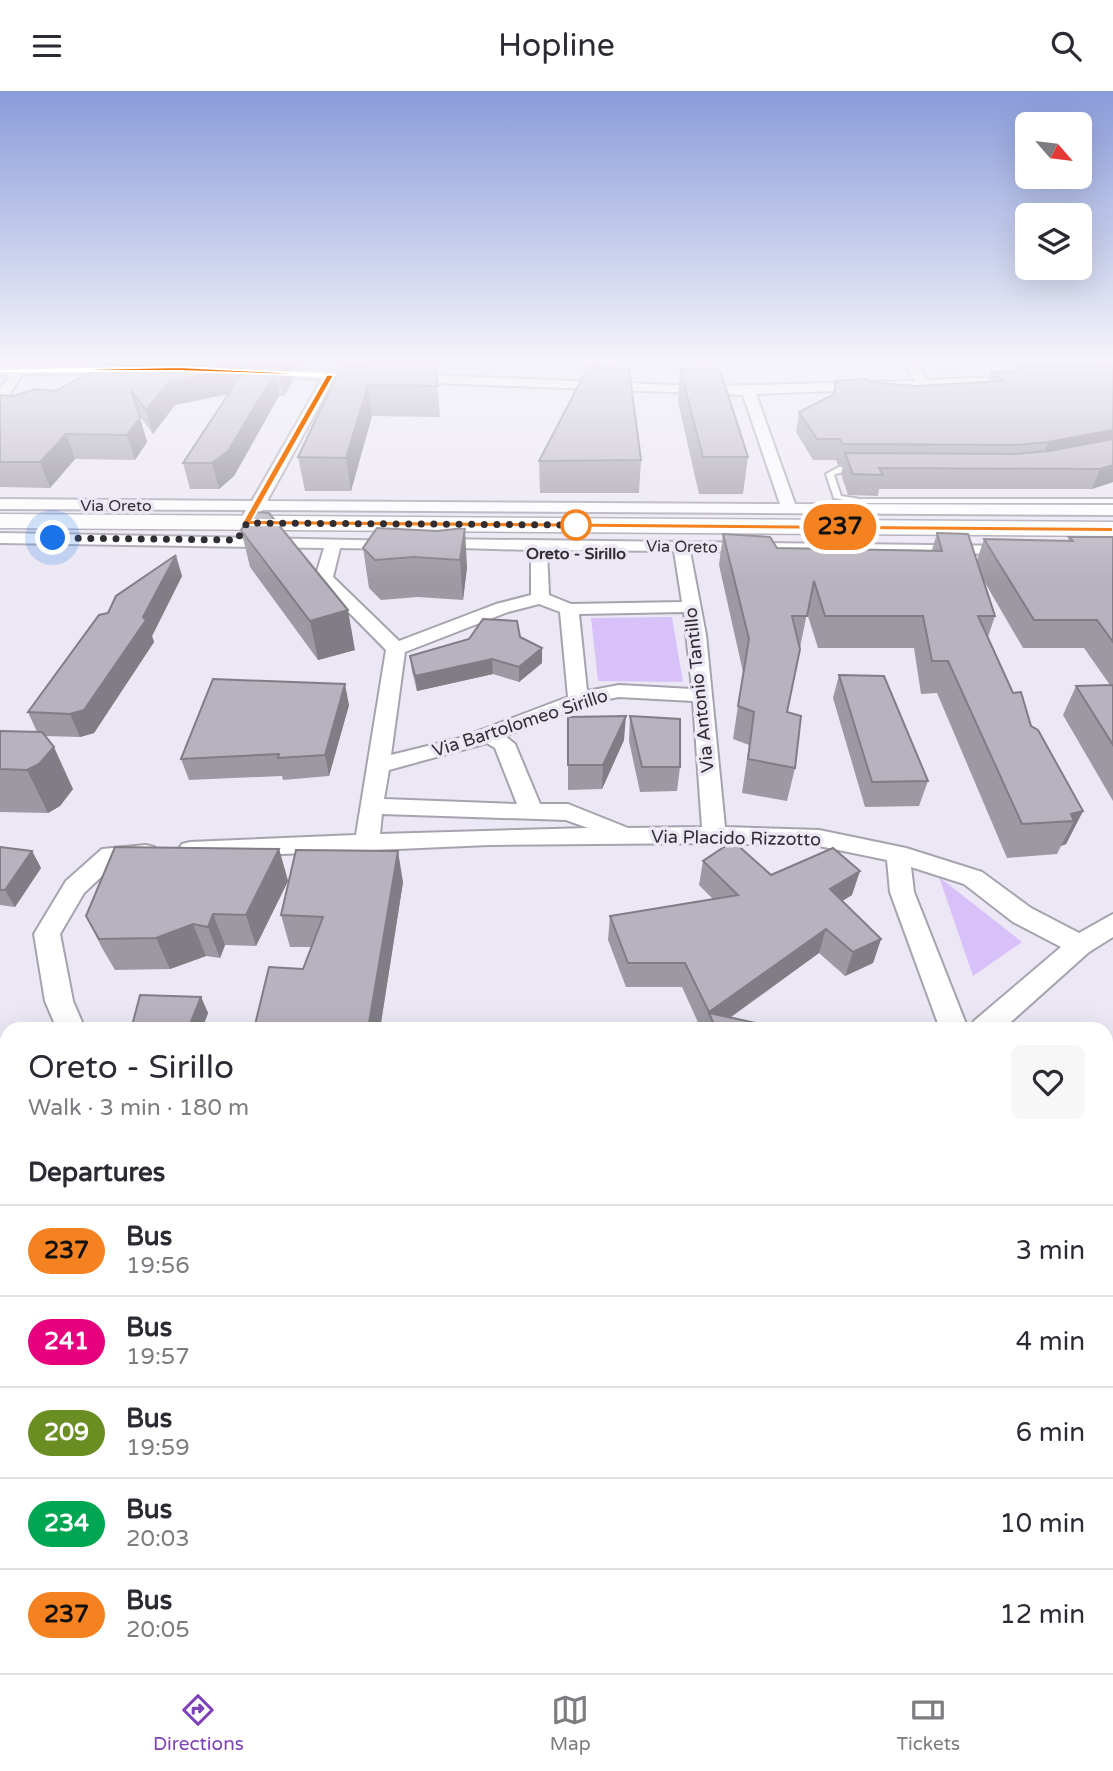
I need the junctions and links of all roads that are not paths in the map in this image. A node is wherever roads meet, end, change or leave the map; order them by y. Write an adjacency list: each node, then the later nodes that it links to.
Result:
1 (297, 434): 8 (street)
2 (763, 434): 6 (street)
3 (863, 470): 4 (lane)
4 (1113, 503): 6 (street, Via Oreto)
5 (0, 504): 8 (street, Via Oreto)
6 (789, 508): 8 (street, Via Oreto)
7 (0, 521): 8 (street, Via Oreto)
8 (247, 523): 9 (street, Via Oreto); 10 (street, Via Oreto); 11 (street, Via Oreto)
9 (1113, 529)
10 (0, 538)
11 (333, 544): 12 (street, Via Oreto); 18 (street)
12 (540, 545): 13 (street, Via Oreto); 15 (street)
13 (681, 546): 14 (street, Via Oreto); 16 (street, Via Antonio Tantillo)
14 (1029, 549)
15 (540, 598): 17 (street); 18 (street)
16 (691, 607): 17 (street); 19 (street, Via Antonio Tantillo)
17 (569, 609): 20 (street)
18 (396, 649): 22 (street)
19 (702, 696): 20 (street, Via Bartolomeo Sirillo); 25 (street, Via Antonio Tantillo)
20 (578, 701): 21 (street, Via Bartolomeo Sirillo)
21 (489, 735): 22 (street, Via Bartolomeo Sirillo); 24 (street)
22 (380, 765): 23 (street)
23 (373, 806): 24 (street); 27 (street)
24 (532, 812): 26 (street)
25 (714, 835): 26 (street, Via Placido Rizzotto); 28 (street, Via Placido Rizzotto)
26 (632, 836): 27 (street, Via Placido Rizzotto)
27 (367, 841): 31 (street, Via Placido Rizzotto)
28 (898, 853): 30 (street, Via Placido Rizzotto); 32 (street)
29 (1113, 924): 30 (street)
30 (1080, 945): 33 (street)
31 (68, 1022)
32 (951, 1022)
33 (992, 1022)

